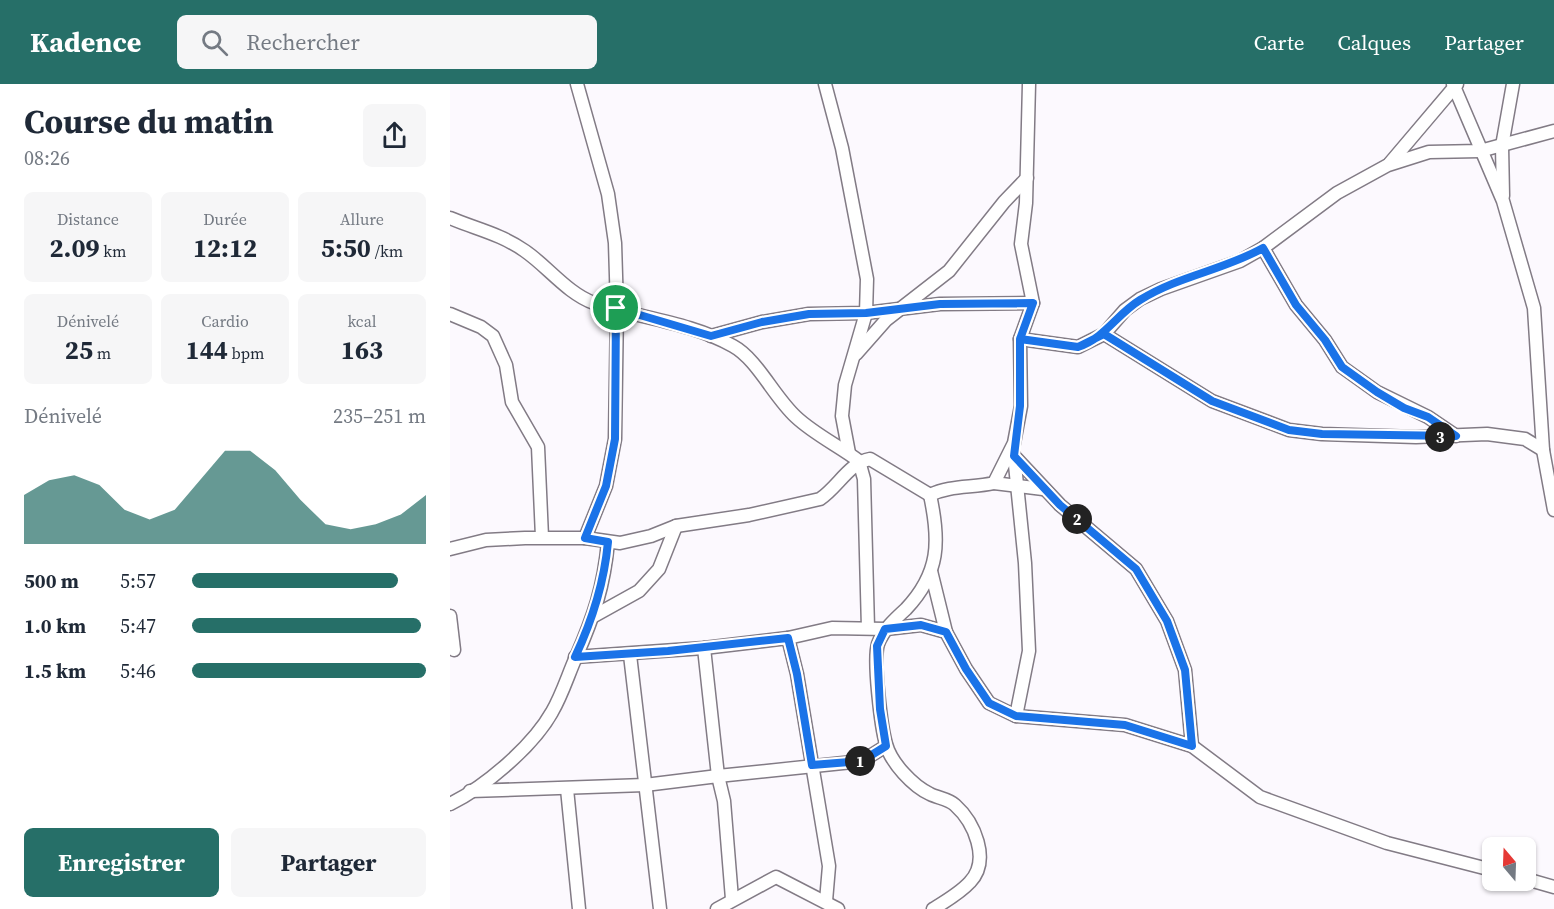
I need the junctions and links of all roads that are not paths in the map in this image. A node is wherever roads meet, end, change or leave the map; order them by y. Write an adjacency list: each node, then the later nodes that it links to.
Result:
1 (577, 84): 15 (street)
2 (825, 84): 17 (street)
3 (1029, 84): 10 (street)
4 (1513, 84): 7 (street)
5 (1455, 85): 8 (street); 9 (street)
6 (1554, 130): 7 (street)
7 (1502, 146): 8 (street); 11 (street)
8 (1480, 151): 9 (street); 11 (street)
9 (1389, 165): 13 (street)
10 (1027, 178): 14 (street); 16 (street)
11 (1503, 201): 25 (street)
12 (450, 218): 15 (street)
13 (1263, 248): 19 (street); 23 (street)
14 (1033, 303): 16 (street); 21 (street)
15 (616, 308): 20 (street); 34 (street)
16 (900, 308): 17 (street); 22 (street)
17 (866, 313): 20 (street); 22 (street)
18 (450, 314): 33 (street)
19 (1104, 334): 21 (street); 23 (street)
20 (711, 336): 26 (street)
21 (1020, 339): 24 (street)
22 (853, 358): 26 (street)
23 (1456, 436): 25 (street)
24 (1014, 449): 27 (street); 28 (street); 29 (street)
25 (1544, 450): 31 (street)
26 (854, 457): 30 (street); 32 (street); 40 (street)
27 (994, 483): 28 (street); 30 (street)
28 (1018, 487): 29 (street); 48 (street)
29 (1043, 489): 50 (street)
30 (930, 495): 37 (street)
31 (1554, 510)
32 (676, 526): 35 (street); 39 (street)
33 (542, 537): 34 (street); 36 (street)
34 (585, 538): 35 (street)
35 (608, 542): 39 (street)
36 (450, 549)
37 (931, 571): 41 (street); 42 (street)
38 (450, 616): 45 (street)
39 (594, 616): 47 (street)
40 (868, 628): 41 (street); 43 (street)
41 (885, 629): 42 (street); 49 (street)
42 (946, 632): 48 (street)
43 (788, 638): 44 (street); 51 (street)
44 (704, 648): 46 (street); 52 (street)
45 (454, 650)
46 (630, 654): 47 (street); 53 (street)
47 (575, 657): 55 (street)
48 (1016, 716): 50 (street)
49 (886, 746): 51 (street); 66 (street)
50 (1192, 746): 57 (street)
51 (812, 765): 52 (street); 61 (street)
52 (718, 776): 53 (street); 60 (street)
53 (645, 785): 54 (street); 63 (street)
54 (567, 789): 55 (street); 62 (street)
55 (470, 790): 56 (street)
56 (450, 804)
57 (1482, 867)
58 (1536, 882): 59 (street)
59 (1554, 887)
60 (732, 899): 61 (street); 64 (street)
61 (826, 902): 65 (street)
62 (579, 909)
63 (660, 909)
64 (717, 909)
65 (838, 909)
66 (933, 909)

